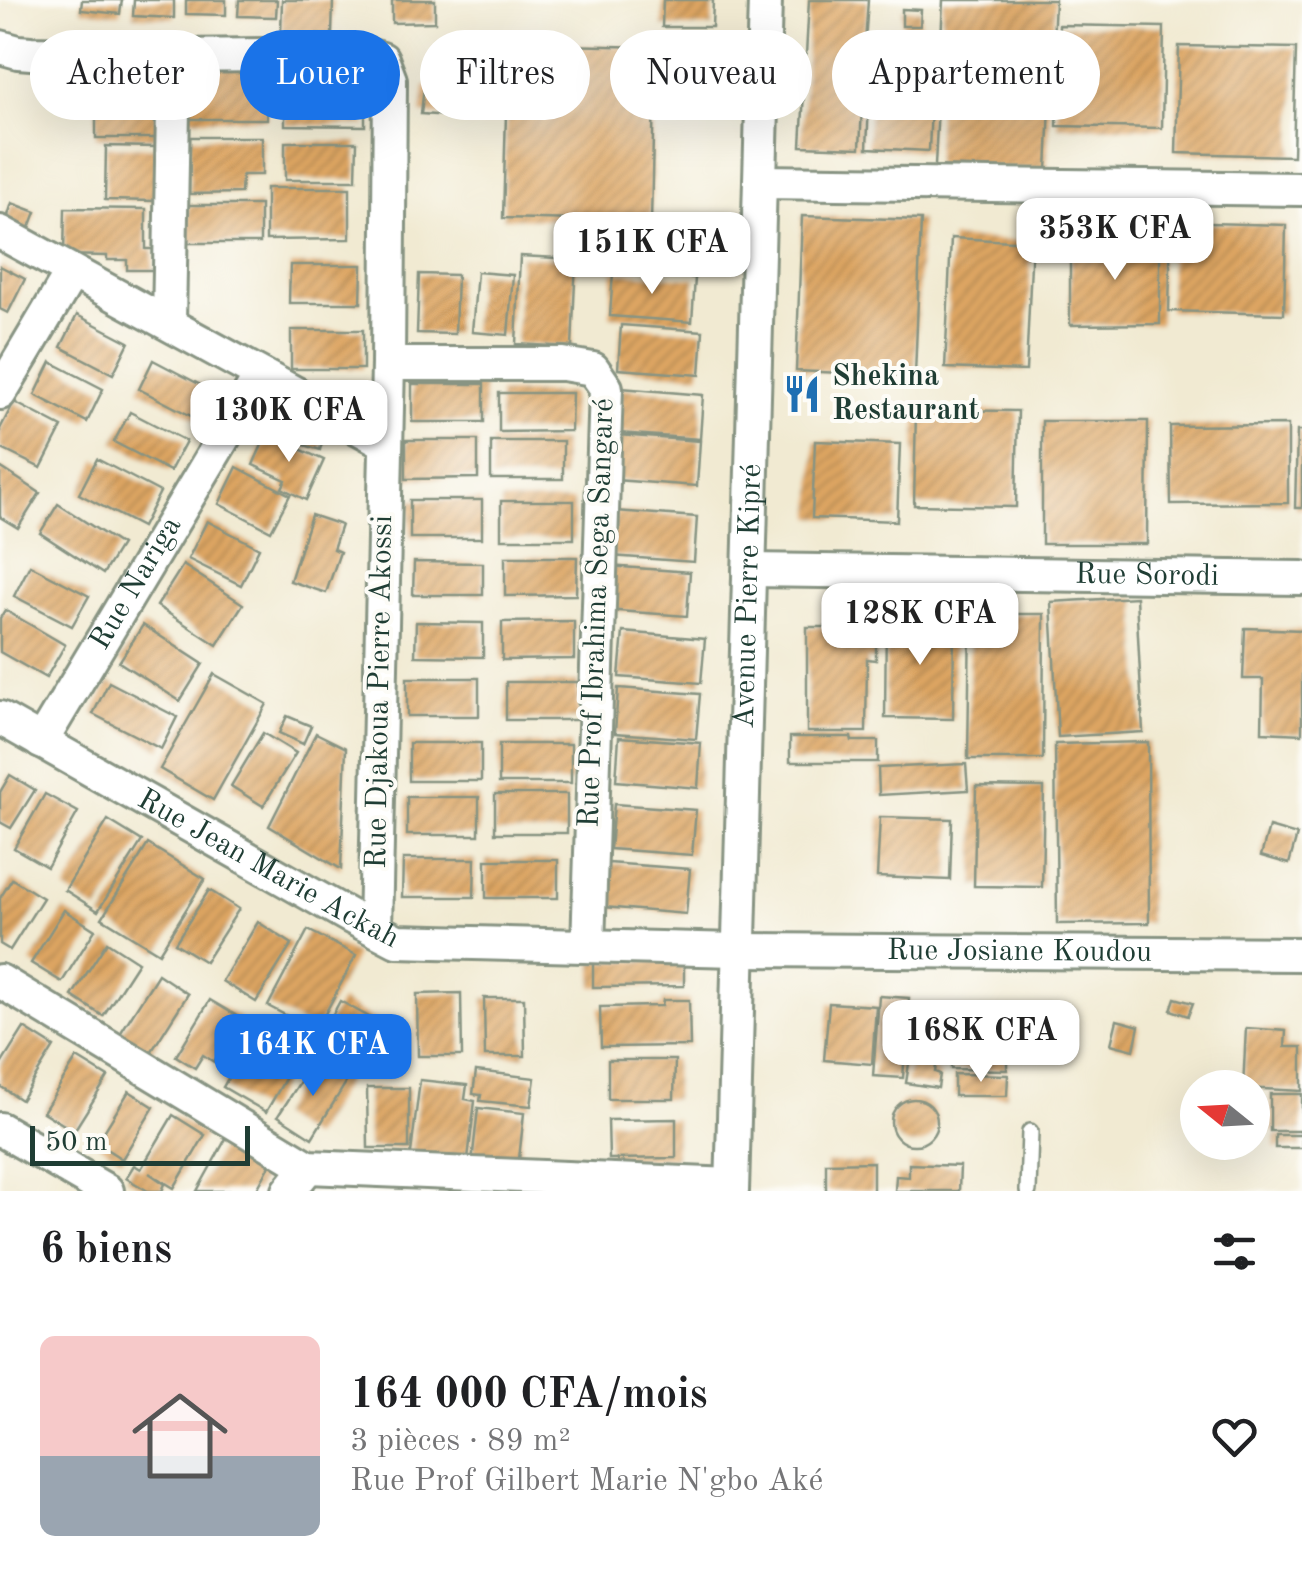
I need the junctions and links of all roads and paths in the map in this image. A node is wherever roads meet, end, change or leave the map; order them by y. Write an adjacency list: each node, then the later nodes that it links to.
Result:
1 (766, 0): 6 (street, Avenue Pierre Kipré)
2 (0, 47): 3 (street, Rue Djakoua Pierre Akossi)
3 (30, 53)
4 (220, 56): 11 (street, Rue Djakoua Pierre Akossi)
5 (173, 120): 10 (street)
6 (760, 182): 7 (street); 15 (street, Avenue Pierre Kipré)
7 (1302, 190)
8 (0, 232): 9 (street)
9 (72, 272): 10 (street); 13 (street)
10 (169, 322): 12 (street)
11 (388, 364): 14 (street, Rue Djakoua Pierre Akossi); 20 (street, Rue Prof Ibrahima Sega Sangaré)
12 (261, 376): 14 (street); 18 (street, Rue Nariga)
13 (0, 393)
14 (386, 443): 19 (street, Rue Djakoua Pierre Akossi)
15 (749, 570): 16 (street, Rue Sorodi); 21 (street, Avenue Pierre Kipré)
16 (1302, 578)
17 (0, 718): 18 (street, Rue Jean Marie Ackah)
18 (41, 742): 19 (street, Rue Jean Marie Ackah)
19 (374, 929): 20 (street, Rue Jean Marie Ackah)
20 (588, 946): 21 (street, Rue Jean Marie Ackah)
21 (738, 950): 22 (street, Rue Josiane Koudou); 27 (street, Avenue Pierre Kipré)
22 (1302, 954)
23 (0, 981): 26 (street)
24 (0, 1129): 28 (street)
25 (1030, 1132): 29 (lane)
26 (299, 1179): 27 (street)
27 (732, 1188)
28 (106, 1191)
29 (1028, 1191)

